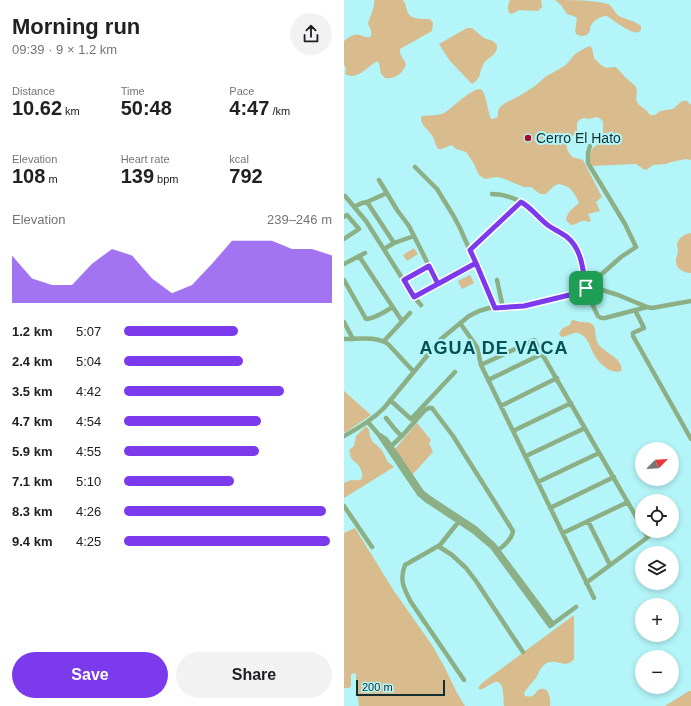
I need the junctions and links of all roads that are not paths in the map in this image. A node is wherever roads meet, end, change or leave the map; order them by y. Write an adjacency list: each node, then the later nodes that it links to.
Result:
1 (590, 146): 25 (street)
2 (415, 167): 15 (street)
3 (379, 180): 4 (street)
4 (387, 193): 7 (street); 11 (street)
5 (492, 194): 8 (street)
6 (345, 196): 9 (street)
7 (367, 202): 9 (street); 13 (street)
8 (521, 202): 15 (street); 25 (street)
9 (354, 207): 14 (street)
10 (344, 217): 12 (street)
11 (414, 236): 13 (street); 20 (street)
12 (344, 239)
13 (394, 243): 14 (street)
14 (384, 249): 22 (street)
15 (470, 250): 18 (street)
16 (365, 253): 17 (street)
17 (359, 256): 19 (street); 29 (street)
18 (476, 263): 24 (street); 31 (street)
19 (344, 264)
20 (429, 266): 22 (street); 24 (street)
21 (344, 280): 29 (street)
22 (404, 280): 26 (street)
23 (496, 280): 32 (street)
24 (438, 284): 26 (street)
25 (586, 289): 30 (street); 32 (street); 33 (street)
26 (414, 297): 28 (street)
27 (691, 301): 30 (street)
28 (421, 305)
29 (393, 307): 35 (street)
30 (647, 307): 33 (street)
31 (495, 308): 32 (street); 37 (street)
32 (503, 308)
33 (635, 310): 56 (street)
34 (410, 313): 35 (street)
35 (402, 321): 40 (street)
36 (344, 322): 39 (street)
37 (460, 323): 42 (street); 43 (street)
38 (344, 339): 39 (street)
39 (353, 339): 40 (street)
40 (384, 341): 43 (street)
41 (542, 354): 42 (street); 45 (street); 46 (street)
42 (481, 365): 46 (street)
43 (413, 371): 47 (street)
44 (455, 372): 47 (street)
45 (556, 378): 48 (street); 49 (street)
46 (488, 380): 49 (street)
47 (390, 400): 51 (street)
48 (571, 403): 52 (street); 53 (street)
49 (501, 406): 53 (street)
50 (386, 418): 55 (street)
51 (368, 422): 54 (street); 57 (street)
52 (585, 428): 58 (street); 59 (street)
53 (513, 431): 59 (street)
54 (344, 436)
55 (402, 436): 57 (street); 72 (street)
56 (691, 439)
57 (389, 447): 66 (street)
58 (599, 452): 60 (street); 61 (street)
59 (526, 456): 61 (street)
60 (614, 477): 62 (street); 64 (street)
61 (538, 482): 64 (street)
62 (628, 502): 65 (street); 67 (street)
63 (344, 506): 71 (street)
64 (550, 508): 68 (street)
65 (635, 514)
66 (459, 520): 70 (street); 72 (street)
67 (588, 521): 68 (street); 73 (street)
68 (563, 534): 74 (street)
69 (647, 538): 73 (street)
70 (438, 546): 77 (street); 78 (street)
71 (372, 547)
72 (498, 551): 76 (street)
73 (610, 565): 74 (street)
74 (586, 583): 75 (street)
75 (594, 598)
76 (576, 607)
77 (523, 652)
78 (464, 680)

